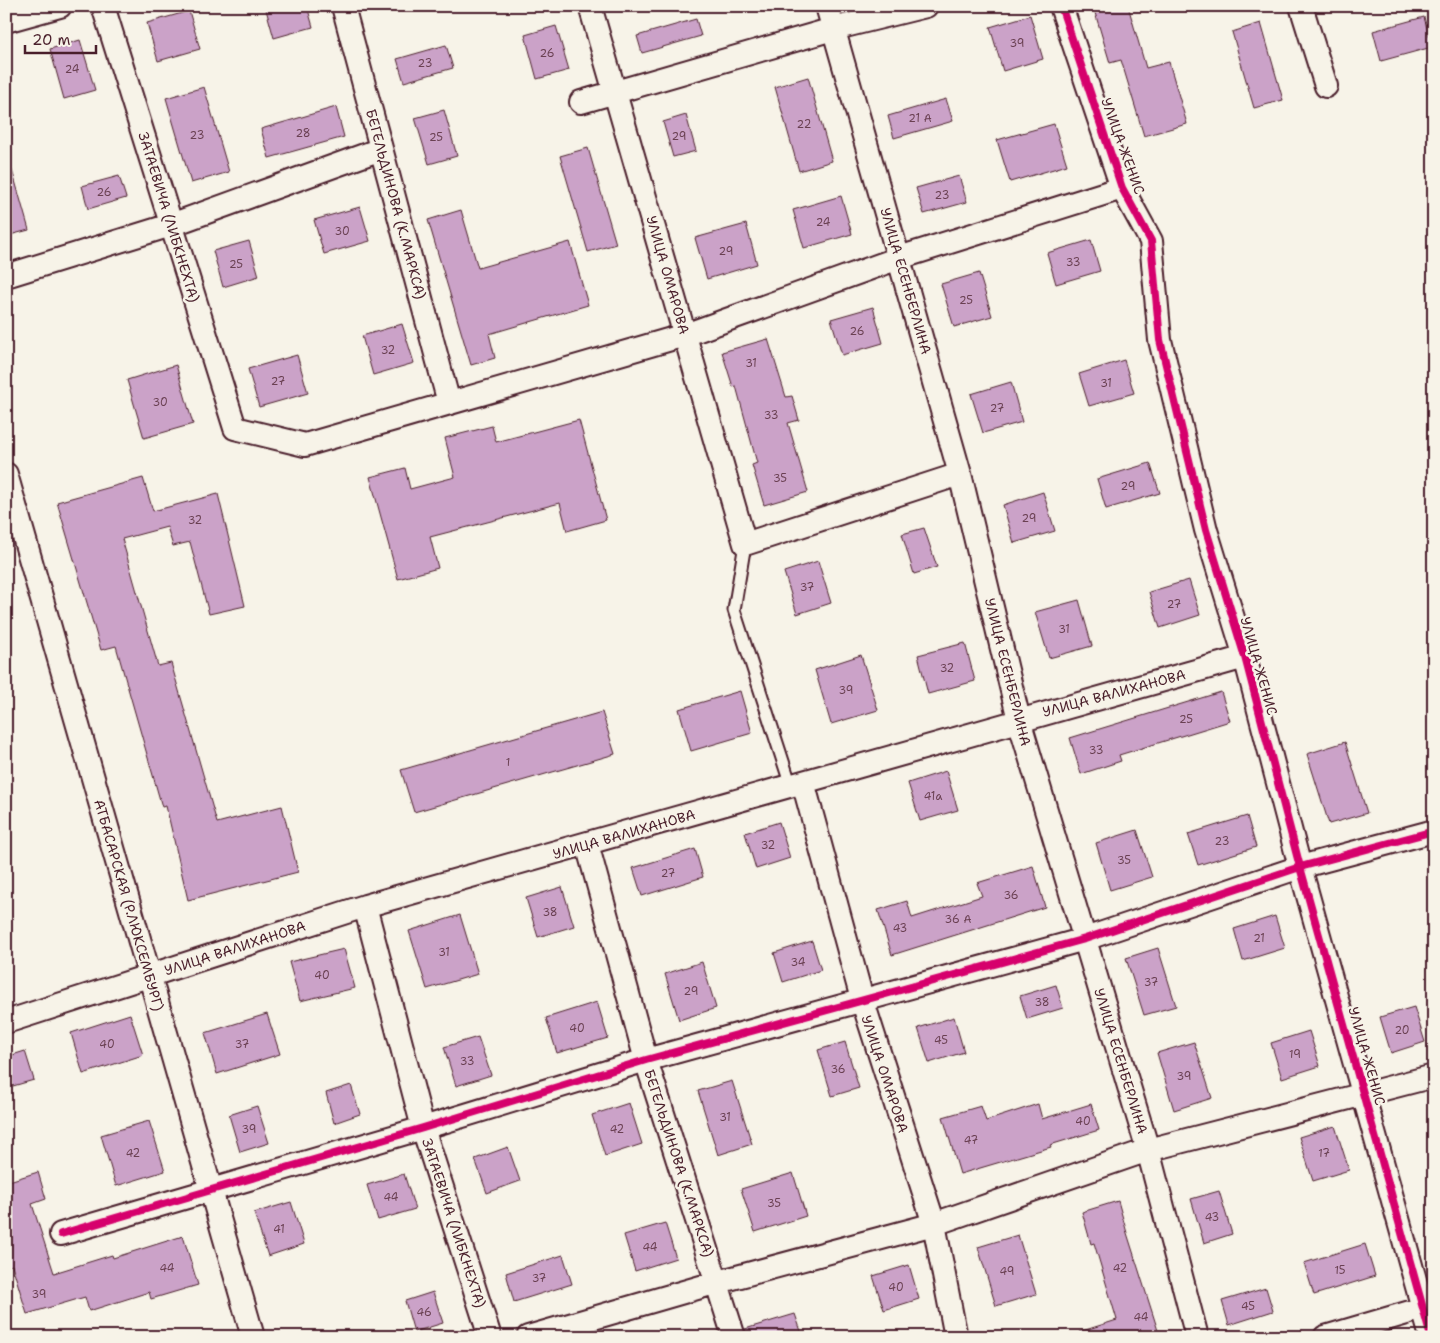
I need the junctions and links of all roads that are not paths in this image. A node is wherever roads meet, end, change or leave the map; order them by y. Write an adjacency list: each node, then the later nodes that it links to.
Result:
1 (60, 6): 9 (street)
2 (103, 6): 16 (street, ЗАТАЕВИЧА (ЛИБКНЕХТА))
3 (343, 6): 14 (street, БЕГЕЛЬДИНОВА (К.МАРКСА))
4 (590, 6): 12 (street, УЛИЦА ОМАРОВА)
5 (827, 6): 10 (street, УЛИЦА ЕСЕНБЕРЛИНА)
6 (926, 6): 10 (street)
7 (1061, 6): 15 (street, УЛИЦА ЖЕНИС)
8 (1302, 6): 11 (street)
9 (6, 21)
10 (833, 30): 12 (street); 17 (street, УЛИЦА ЕСЕНБЕРЛИНА)
11 (1326, 86)
12 (615, 92): 13 (street); 19 (street, УЛИЦА ОМАРОВА)
13 (580, 102)
14 (381, 149): 16 (street); 20 (street, БЕГЕЛЬДИНОВА (К.МАРКСА))
15 (1122, 188): 17 (street); 24 (street, УЛИЦА ЖЕНИС)
16 (171, 224): 18 (street); 20 (street, ЗАТАЕВИЧА (ЛИБКНЕХТА))
17 (899, 258): 19 (street); 22 (street, УЛИЦА ЕСЕНБЕРЛИНА)
18 (6, 276)
19 (685, 335): 20 (street); 23 (street, УЛИЦА ОМАРОВА)
20 (449, 403)
21 (6, 474): 32 (street, АТБАСАРСКАЯ (Р.ЛЮКСЕМБУРГ))
22 (960, 474): 23 (street); 25 (street, УЛИЦА ЕСЕНБЕРЛИНА)
23 (745, 544): 26 (lane)
24 (1245, 657): 25 (street, УЛИЦА ВАЛИХАНОВА); 29 (street, УЛИЦА ЖЕНИС)
25 (1019, 720): 26 (street, УЛИЦА ВАЛИХАНОВА); 31 (street, УЛИЦА ЕСЕНБЕРЛИНА)
26 (797, 784): 28 (street, УЛИЦА ВАЛИХАНОВА); 33 (street, УЛИЦА ОМАРОВА)
27 (1434, 831): 29 (street)
28 (587, 844): 30 (street, УЛИЦА ВАЛИХАНОВА); 35 (street, БЕГЕЛЬДИНОВА (К.МАРКСА))
29 (1300, 867): 31 (street); 37 (street, УЛИЦА ЖЕНИС)
30 (365, 906): 32 (street, УЛИЦА ВАЛИХАНОВА); 38 (street, ЗАТАЕВИЧА (ЛИБКНЕХТА))
31 (1085, 939): 33 (street); 39 (street, УЛИЦА ЕСЕНБЕРЛИНА)
32 (150, 976): 34 (street, УЛИЦА ВАЛИХАНОВА); 40 (street, АТБАСАРСКАЯ (Р.ЛЮКСЕМБУРГ))
33 (862, 999): 35 (street); 41 (street, УЛИЦА ОМАРОВА)
34 (6, 1022)
35 (646, 1060): 38 (street); 43 (street, БЕГЕЛЬДИНОВА (К.МАРКСА))
36 (1434, 1076): 37 (street)
37 (1365, 1094): 39 (street); 44 (street, УЛИЦА ЖЕНИС)
38 (423, 1128): 40 (street); 46 (street, ЗАТАЕВИЧА (ЛИБКНЕХТА))
39 (1148, 1150): 41 (street); 50 (street, УЛИЦА ЕСЕНБЕРЛИНА)
40 (210, 1188): 42 (street); 45 (street, АТБАСАРСКАЯ (Р.ЛЮКСЕМБУРГ))
41 (934, 1224): 43 (street); 49 (street, УЛИЦА ОМАРОВА)
42 (60, 1234)
43 (718, 1282): 47 (street); 48 (street, БЕГЕЛЬДИНОВА (К.МАРКСА))
44 (1429, 1307): 51 (street); 52 (street, УЛИЦА ЖЕНИС)
45 (253, 1337)
46 (490, 1337)
47 (528, 1337)
48 (734, 1337)
49 (956, 1337)
50 (1197, 1337)
51 (1325, 1337)
52 (1431, 1337)

